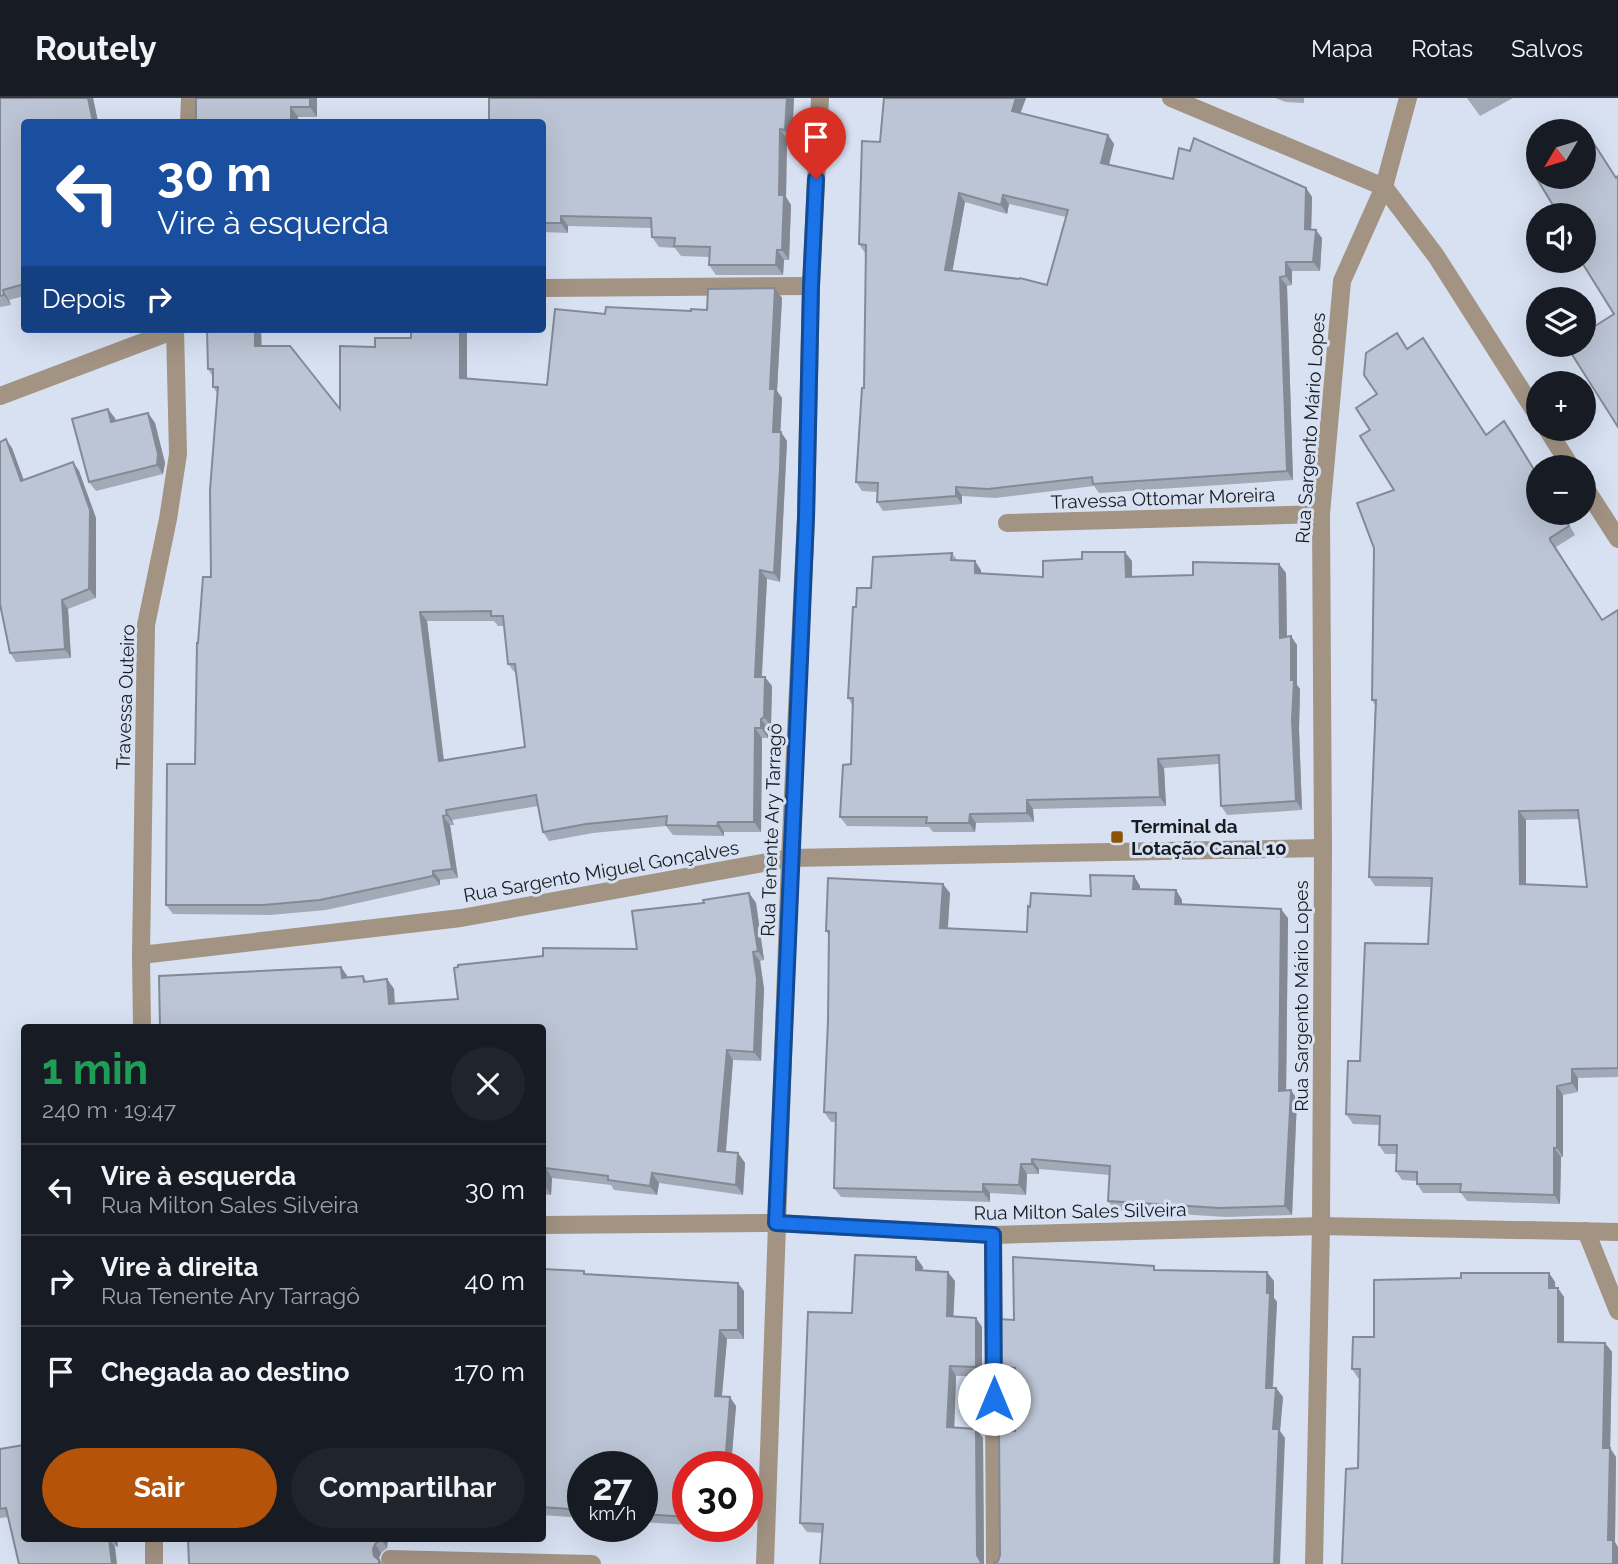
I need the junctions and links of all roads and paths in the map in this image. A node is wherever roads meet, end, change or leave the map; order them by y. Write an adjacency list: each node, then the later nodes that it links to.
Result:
1 (190, 98): 5 (street)
2 (820, 98): 7 (street, Rua Tenente Ary Tarragô)
3 (1171, 98): 6 (street)
4 (1408, 98): 6 (street, Rua Sargento Mário Lopes)
5 (189, 119)
6 (1384, 187): 12 (street); 14 (street, Rua Sargento Mário Lopes)
7 (811, 286): 8 (street); 18 (street, Rua Tenente Ary Tarragô)
8 (546, 288)
9 (165, 333): 11 (street)
10 (175, 333): 19 (street, Travessa Outeiro)
11 (0, 396)
12 (1526, 397)
13 (1596, 505): 16 (street)
14 (1321, 514): 15 (street, Travessa Ottomar Moreira); 17 (street, Rua Sargento Mário Lopes)
15 (1007, 523)
16 (1618, 540)
17 (1323, 848): 18 (street, Rua Sargento Miguel Gonçalves); 23 (street, Rua Sargento Mário Lopes)
18 (790, 858): 19 (street, Rua Sargento Miguel Gonçalves); 21 (street, Rua Tenente Ary Tarragô)
19 (141, 956): 20 (street, Travessa Outeiro)
20 (142, 1024)
21 (776, 1223): 22 (street, Rua Milton Sales Silveira); 26 (street, Rua Milton Sales Silveira); 32 (street, Rua Tenente Ary Tarragô)
22 (546, 1225)
23 (1321, 1226): 24 (street, Rua Milton Sales Silveira); 26 (street, Rua Milton Sales Silveira); 34 (street, Rua Sargento Mário Lopes)
24 (1587, 1231): 25 (street, Rua Milton Sales Silveira); 27 (street)
25 (1618, 1232)
26 (993, 1235): 33 (street)
27 (1618, 1311)
28 (154, 1542): 30 (street)
29 (390, 1559): 31 (street)
30 (154, 1564)
31 (592, 1564)
32 (765, 1564)
33 (995, 1564)
34 (1314, 1564)

